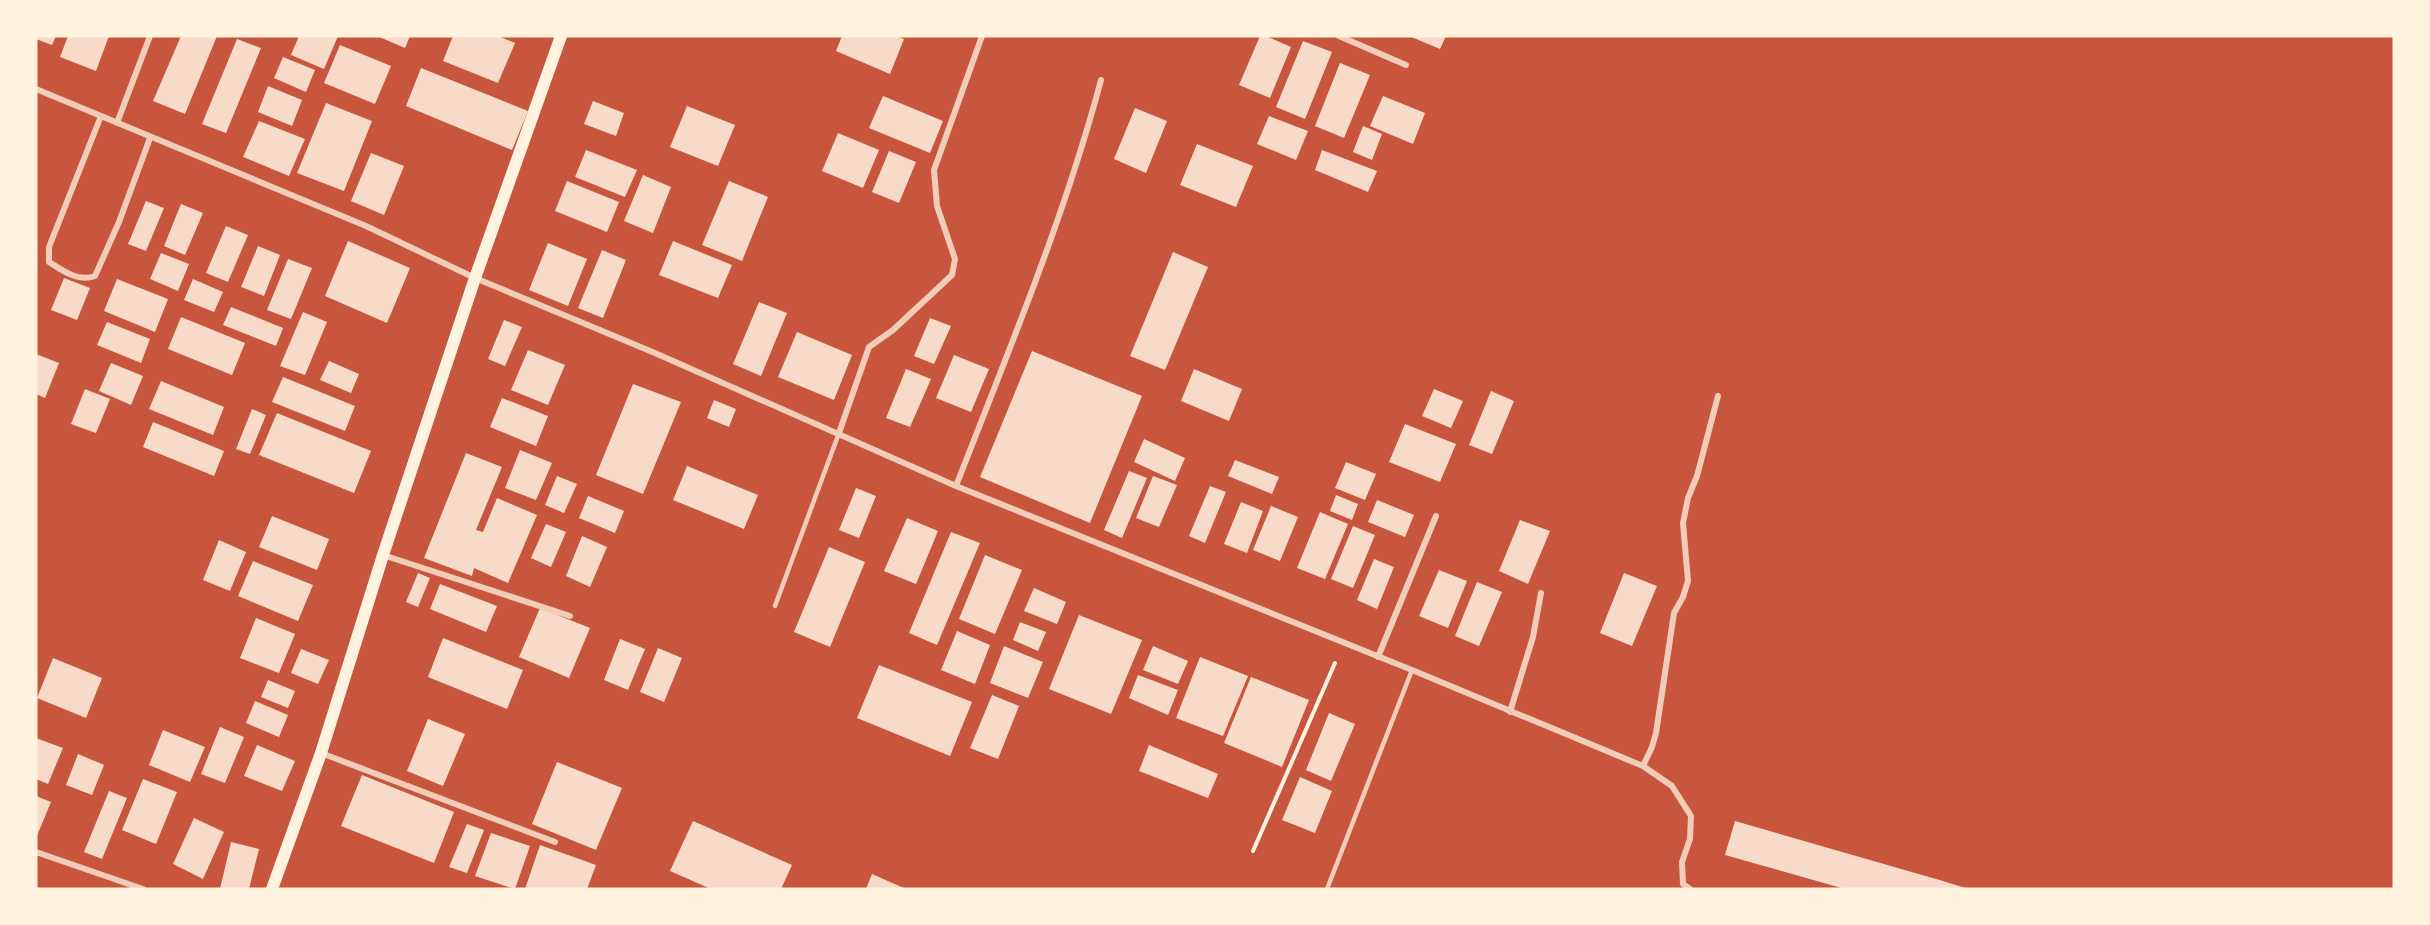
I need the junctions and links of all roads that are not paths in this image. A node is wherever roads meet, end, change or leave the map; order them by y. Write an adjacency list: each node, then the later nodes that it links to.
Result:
1 (150, 36): 9 (street)
2 (561, 36): 11 (main road)
3 (982, 36): 13 (street)
4 (1339, 36): 5 (street)
5 (1406, 65)
6 (1101, 80): 14 (street)
7 (36, 89): 8 (street)
8 (100, 116): 9 (street); 10 (street)
9 (117, 123): 10 (street)
10 (150, 138): 11 (street)
11 (475, 278): 13 (street); 16 (main road)
12 (1718, 396): 24 (street)
13 (839, 433): 14 (street); 18 (lane)
14 (956, 486): 20 (street)
15 (1436, 516): 20 (street)
16 (383, 555): 19 (street); 23 (main road)
17 (1541, 593): 22 (street)
18 (775, 606)
19 (570, 616)
20 (1378, 657): 21 (street)
21 (1412, 670): 22 (street); 29 (lane)
22 (1510, 711): 24 (street)
23 (321, 753): 25 (street); 28 (main road)
24 (1642, 766): 30 (street)
25 (555, 843)
26 (36, 852): 27 (street)
27 (143, 889)
28 (272, 889)
29 (1327, 889)
30 (1690, 889)

